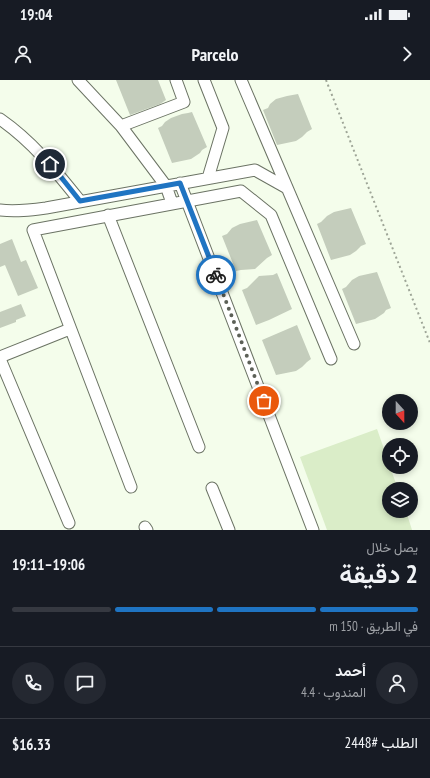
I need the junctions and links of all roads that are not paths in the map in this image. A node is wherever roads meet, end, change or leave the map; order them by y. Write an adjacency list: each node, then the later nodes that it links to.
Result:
1 (78, 80): 6 (street)
2 (176, 80): 6 (street)
3 (204, 80): 7 (street)
4 (241, 80): 10 (street)
5 (0, 119): 12 (street)
6 (121, 126): 9 (street)
7 (208, 178): 8 (street); 10 (street)
8 (180, 183): 9 (street); 11 (street)
9 (166, 186): 12 (street); 13 (street)
10 (287, 188): 17 (street)
11 (187, 200): 13 (street); 19 (street); 25 (street)
12 (80, 201): 14 (street)
13 (172, 203): 15 (street)
14 (0, 210)
15 (108, 215): 16 (street); 20 (street)
16 (70, 329): 18 (street); 21 (street)
17 (354, 344)
18 (0, 358): 23 (street)
19 (331, 359)
20 (199, 447)
21 (131, 487)
22 (212, 488): 24 (street)
23 (69, 523)
24 (229, 530)
25 (313, 530)

